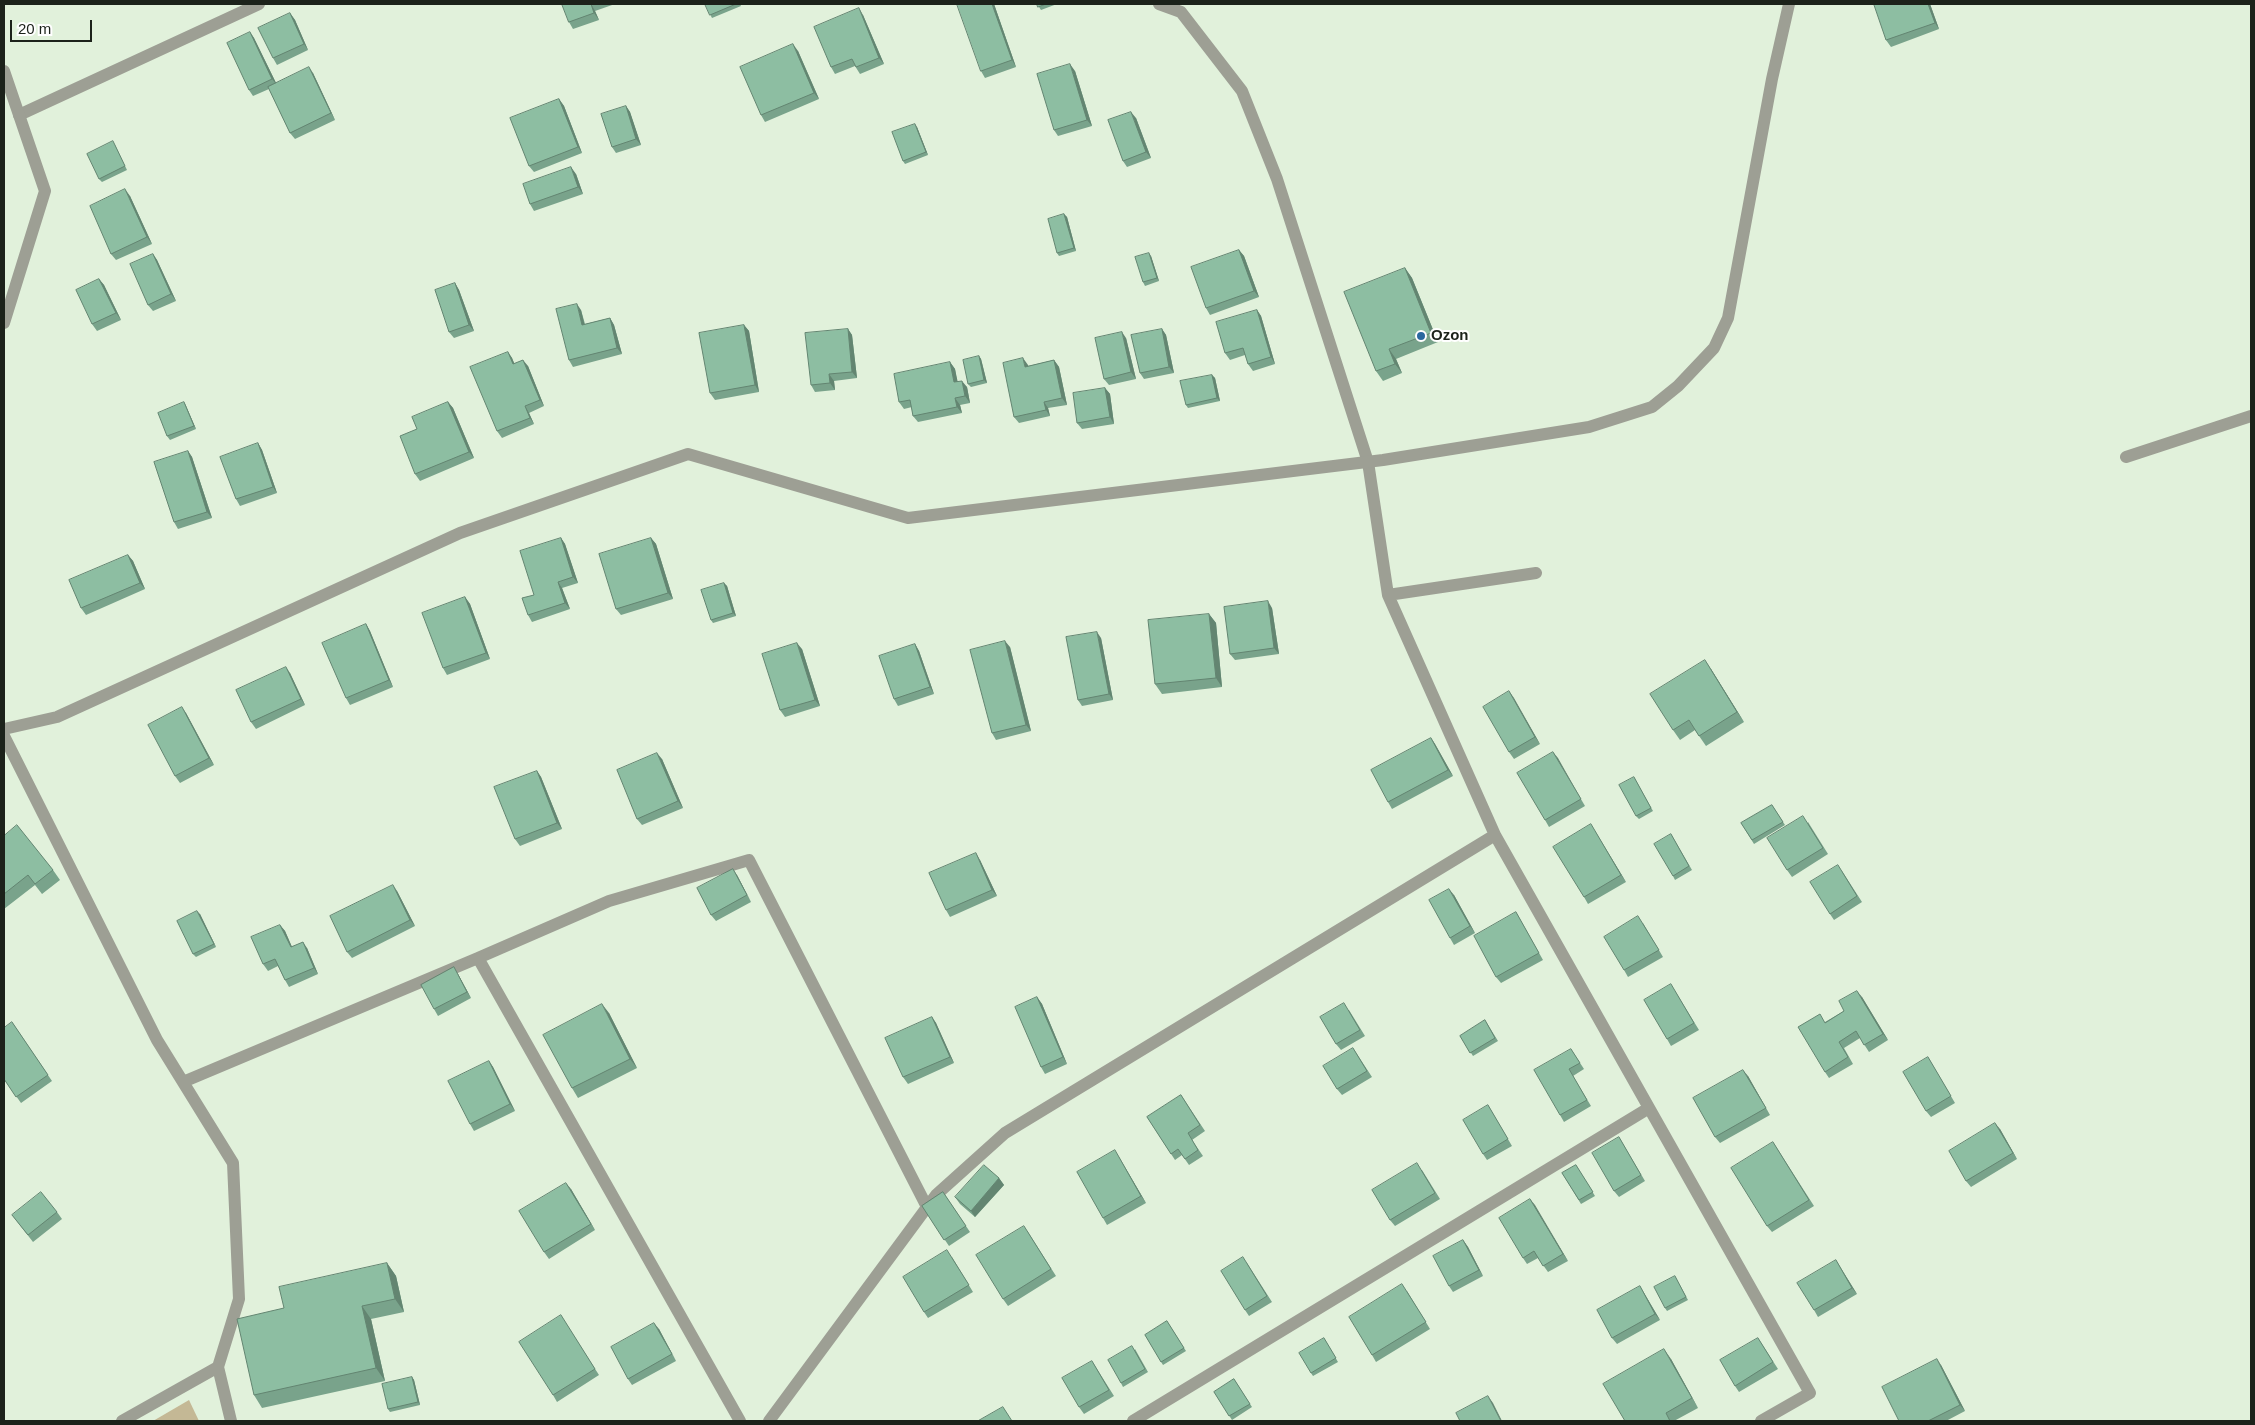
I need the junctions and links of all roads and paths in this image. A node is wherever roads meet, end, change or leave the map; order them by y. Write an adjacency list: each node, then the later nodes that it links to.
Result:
1 (259, 4): 5 (street)
2 (1159, 4): 9 (street)
3 (1789, 4): 9 (street)
4 (4, 71): 5 (street)
5 (19, 115): 6 (street)
6 (4, 323)
7 (2251, 416): 8 (street)
8 (2126, 457)
9 (1368, 462): 11 (street); 12 (street)
10 (1536, 573): 11 (street)
11 (1388, 595): 14 (street)
12 (4, 729)
13 (4, 736): 16 (street)
14 (1495, 835): 17 (street); 18 (street)
15 (478, 958): 16 (street); 18 (street); 22 (street)
16 (183, 1082): 19 (street)
17 (1649, 1108): 24 (street); 25 (street)
18 (927, 1208): 23 (street)
19 (218, 1367): 20 (street); 21 (street)
20 (122, 1421)
21 (231, 1421)
22 (740, 1421)
23 (769, 1421)
24 (1133, 1421)
25 (1761, 1421)

